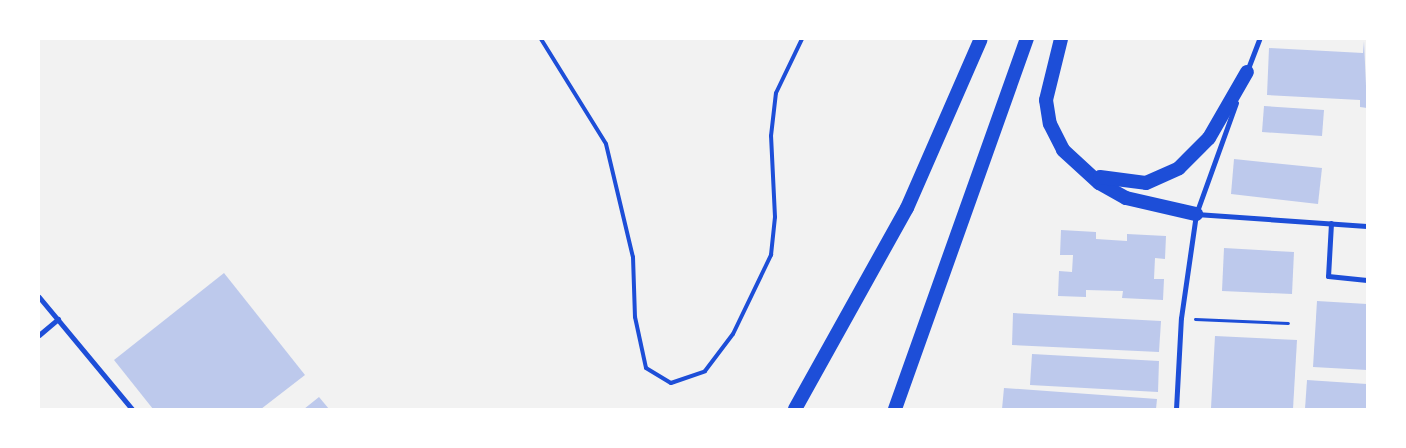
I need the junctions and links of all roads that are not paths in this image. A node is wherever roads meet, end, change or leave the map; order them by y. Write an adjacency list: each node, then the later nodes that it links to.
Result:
1 (541, 39): 2 (lane)
2 (802, 39)
3 (981, 39): 17 (highway)
4 (1026, 39): 18 (highway)
5 (1061, 39): 8 (highway)
6 (1259, 39): 7 (street)
7 (1247, 72): 8 (highway); 9 (street)
8 (1085, 171): 9 (highway)
9 (1196, 214): 10 (street); 19 (street)
10 (1331, 223): 11 (street); 12 (street)
11 (1367, 226)
12 (1367, 280)
13 (39, 297): 14 (street)
14 (58, 319): 15 (street); 16 (street)
15 (39, 335)
16 (132, 409)
17 (795, 409)
18 (895, 409)
19 (1176, 409)

